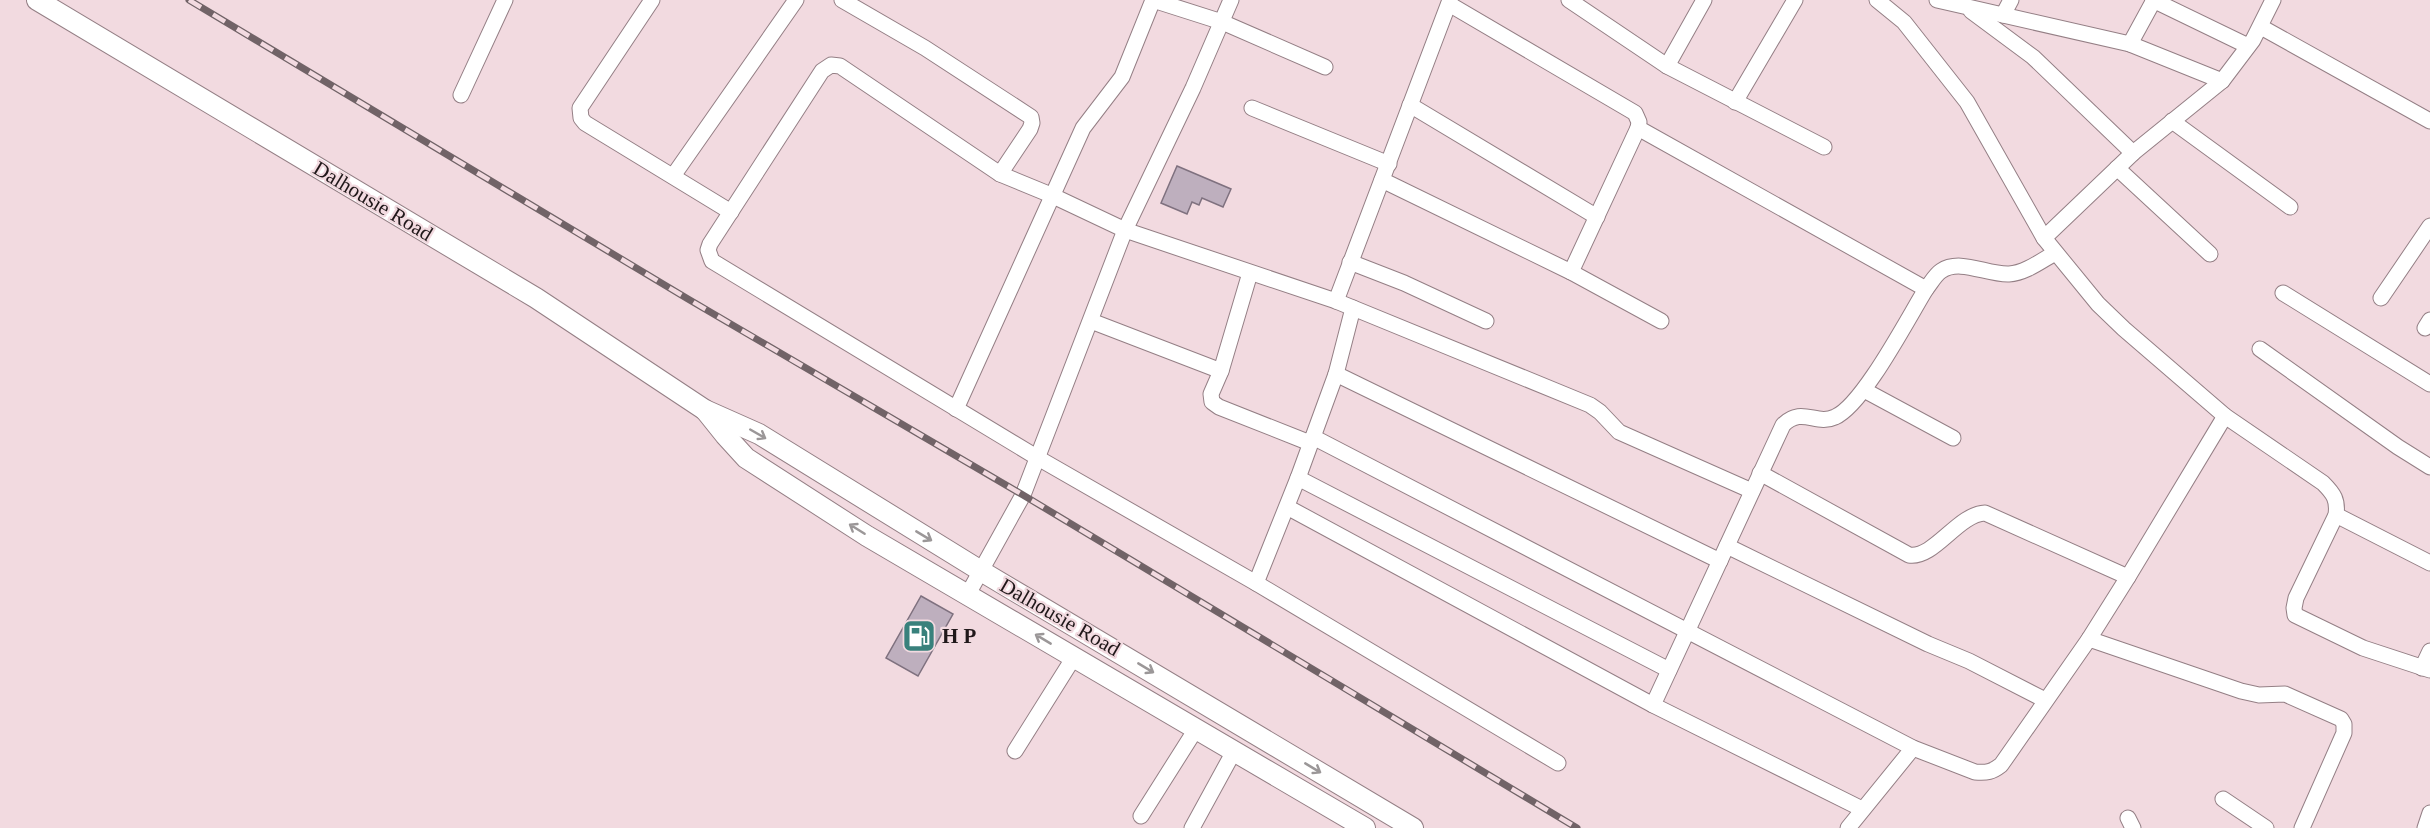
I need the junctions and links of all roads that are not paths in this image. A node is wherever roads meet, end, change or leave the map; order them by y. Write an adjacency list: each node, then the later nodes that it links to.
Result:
1 (37, 0): 66 (street, Dalhousie Road)
2 (505, 0): 26 (street)
3 (652, 0): 38 (street)
4 (796, 0): 38 (street)
5 (842, 0): 37 (street)
6 (1153, 0): 19 (street); 40 (street)
7 (1231, 0): 19 (street)
8 (1569, 0): 23 (street)
9 (1704, 0): 23 (street)
10 (1796, 0): 27 (street)
11 (1937, 0): 17 (street)
12 (2010, 0): 18 (street)
13 (2154, 0): 21 (street); 22 (street)
14 (2273, 0): 20 (street)
15 (1449, 2): 28 (street); 32 (street)
16 (1883, 2): 46 (street)
17 (1965, 6): 18 (street); 34 (street)
18 (2003, 15): 21 (street)
19 (1222, 22): 24 (street); 45 (street)
20 (2261, 27): 22 (street); 31 (street)
21 (2130, 44): 25 (street)
22 (2248, 46): 25 (street)
23 (1667, 66): 27 (street)
24 (1325, 67)
25 (2222, 81): 30 (street)
26 (461, 95)
27 (1735, 102): 33 (street)
28 (1410, 105): 35 (street); 43 (street)
29 (1252, 108): 35 (street)
30 (2172, 121): 34 (street); 41 (street)
31 (2430, 121)
32 (1638, 128): 43 (street); 52 (street)
33 (1824, 147)
34 (2133, 153): 36 (street)
35 (1389, 164): 39 (street)
36 (2117, 168): 46 (street); 48 (street)
37 (1000, 174): 40 (street); 42 (street)
38 (674, 176): 42 (street)
39 (1382, 180): 49 (street); 50 (street)
40 (1051, 195): 45 (street); 65 (street)
41 (2290, 207)
42 (731, 212): 65 (street)
43 (1597, 217): 50 (street)
44 (2430, 226): 54 (street)
45 (1125, 230): 51 (street); 57 (street)
46 (2044, 238): 47 (street)
47 (2055, 253): 52 (street); 67 (street)
48 (2210, 254)
49 (1350, 262): 55 (street); 58 (street)
50 (1571, 272): 59 (street)
51 (1250, 273): 55 (street); 61 (street)
52 (1926, 289): 64 (street)
53 (2283, 293): 63 (street)
54 (2381, 298)
55 (1336, 301): 56 (street)
56 (1353, 308): 62 (street); 74 (street)
57 (1091, 321): 61 (street); 70 (street)
58 (1486, 321)
59 (1661, 321)
60 (2260, 349): 71 (street)
61 (1221, 371): 69 (street)
62 (1336, 374): 69 (street); 78 (street)
63 (2430, 384)
64 (1864, 390): 68 (street); 72 (street)
65 (956, 409): 70 (street)
66 (705, 410): 80 (street, Dalhousie Road, one-way to 80); 83 (street, Dalhousie Road, one-way to 66)
67 (2225, 416): 76 (street); 81 (street)
68 (1953, 438)
69 (1312, 440): 73 (street); 84 (street)
70 (1038, 458): 80 (street); 82 (street)
71 (2430, 466)
72 (1760, 473): 74 (street); 81 (street)
73 (1298, 478): 75 (street); 89 (street)
74 (1752, 491): 77 (street)
75 (1287, 507): 82 (street); 91 (street)
76 (2336, 515): 79 (street); 88 (street)
77 (1727, 546): 78 (street); 90 (street)
78 (1720, 561): 84 (street)
79 (2430, 563)
80 (981, 571): 83 (street); 103 (street, Dalhousie Road, one-way to 103)
81 (2128, 577): 85 (street)
82 (1256, 583): 96 (street)
83 (968, 594): 87 (street, Dalhousie Road, one-way to 83)
84 (1687, 632): 89 (street); 93 (street)
85 (2089, 639): 90 (street); 106 (street)
86 (2430, 651): 88 (street)
87 (1074, 657): 92 (street, Dalhousie Road); 94 (street)
88 (2426, 669)
89 (1669, 670): 91 (street)
90 (2045, 700): 93 (street)
91 (1653, 705): 98 (street)
92 (1196, 729): 95 (street, Dalhousie Road); 100 (street)
93 (1913, 748): 98 (street)
94 (1015, 752)
95 (1233, 753): 101 (street); 102 (street, Dalhousie Road)
96 (1558, 763)
97 (2223, 799): 105 (street)
98 (1862, 809): 104 (street)
99 (2430, 813): 107 (street)
100 (1141, 816)
101 (1192, 828)
102 (1365, 828)
103 (1413, 828)
104 (1848, 828)
105 (2266, 828)
106 (2302, 828)
107 (2425, 828)

